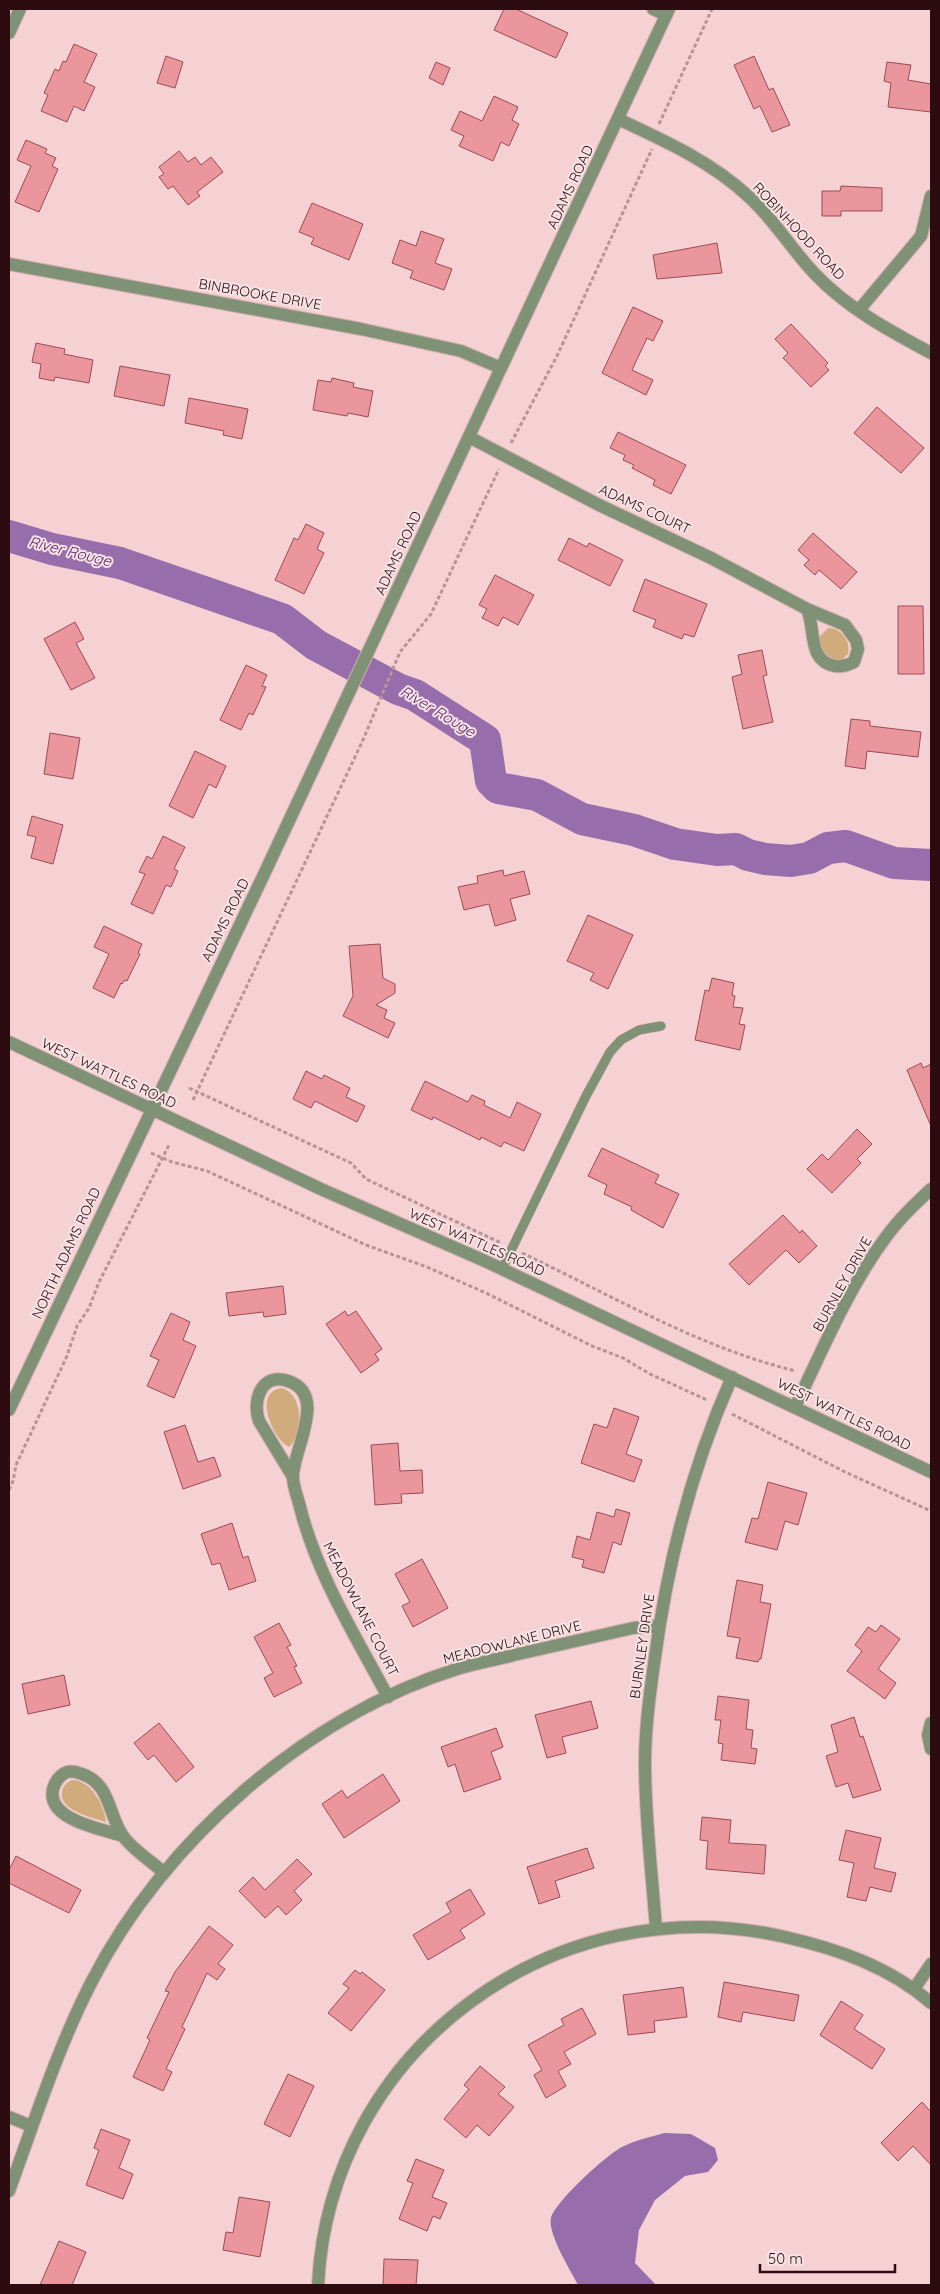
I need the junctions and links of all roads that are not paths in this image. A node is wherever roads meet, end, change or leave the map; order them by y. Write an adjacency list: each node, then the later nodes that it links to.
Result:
1 (20, 9): 4 (street)
2 (653, 9): 3 (street)
3 (668, 12): 5 (street, ADAMS ROAD)
4 (9, 33)
5 (618, 119): 9 (street, ROBINHOOD ROAD); 11 (street, ADAMS ROAD)
6 (931, 196): 7 (street)
7 (926, 234): 9 (street)
8 (9, 264): 11 (street, BINBROOKE DRIVE)
9 (859, 310): 10 (street, ROBINHOOD ROAD)
10 (931, 353)
11 (501, 368): 12 (street, ADAMS ROAD)
12 (469, 437): 13 (street, ADAMS COURT); 16 (street, ADAMS ROAD)
13 (807, 609): 13 (street, ADAMS COURT)
14 (661, 1026): 18 (lane)
15 (9, 1042): 16 (street, WEST WATTLES ROAD)
16 (151, 1109): 18 (street, WEST WATTLES ROAD); 21 (street, NORTH ADAMS ROAD)
17 (931, 1189): 20 (street, BURNLEY DRIVE)
18 (502, 1269): 19 (street, WEST WATTLES ROAD)
19 (732, 1377): 20 (street, WEST WATTLES ROAD); 24 (street, BURNLEY DRIVE)
20 (795, 1407): 22 (street, WEST WATTLES ROAD)
21 (9, 1410)
22 (931, 1472)
23 (293, 1477): 23 (street, MEADOWLANE COURT); 25 (street, MEADOWLANE COURT)
24 (659, 1626): 25 (street, MEADOWLANE DRIVE); 30 (street, BURNLEY DRIVE)
25 (388, 1696): 29 (street, MEADOWLANE DRIVE)
26 (931, 1723): 27 (street)
27 (931, 1749)
28 (123, 1836): 28 (street); 29 (street)
29 (163, 1872): 35 (street, MEADOWLANE DRIVE)
30 (656, 1929): 32 (street); 37 (street)
31 (931, 1964): 32 (street)
32 (914, 1989): 33 (street)
33 (931, 2003)
34 (9, 2117): 35 (street)
35 (31, 2126): 36 (street, MEADOWLANE DRIVE)
36 (9, 2191)
37 (318, 2285)

